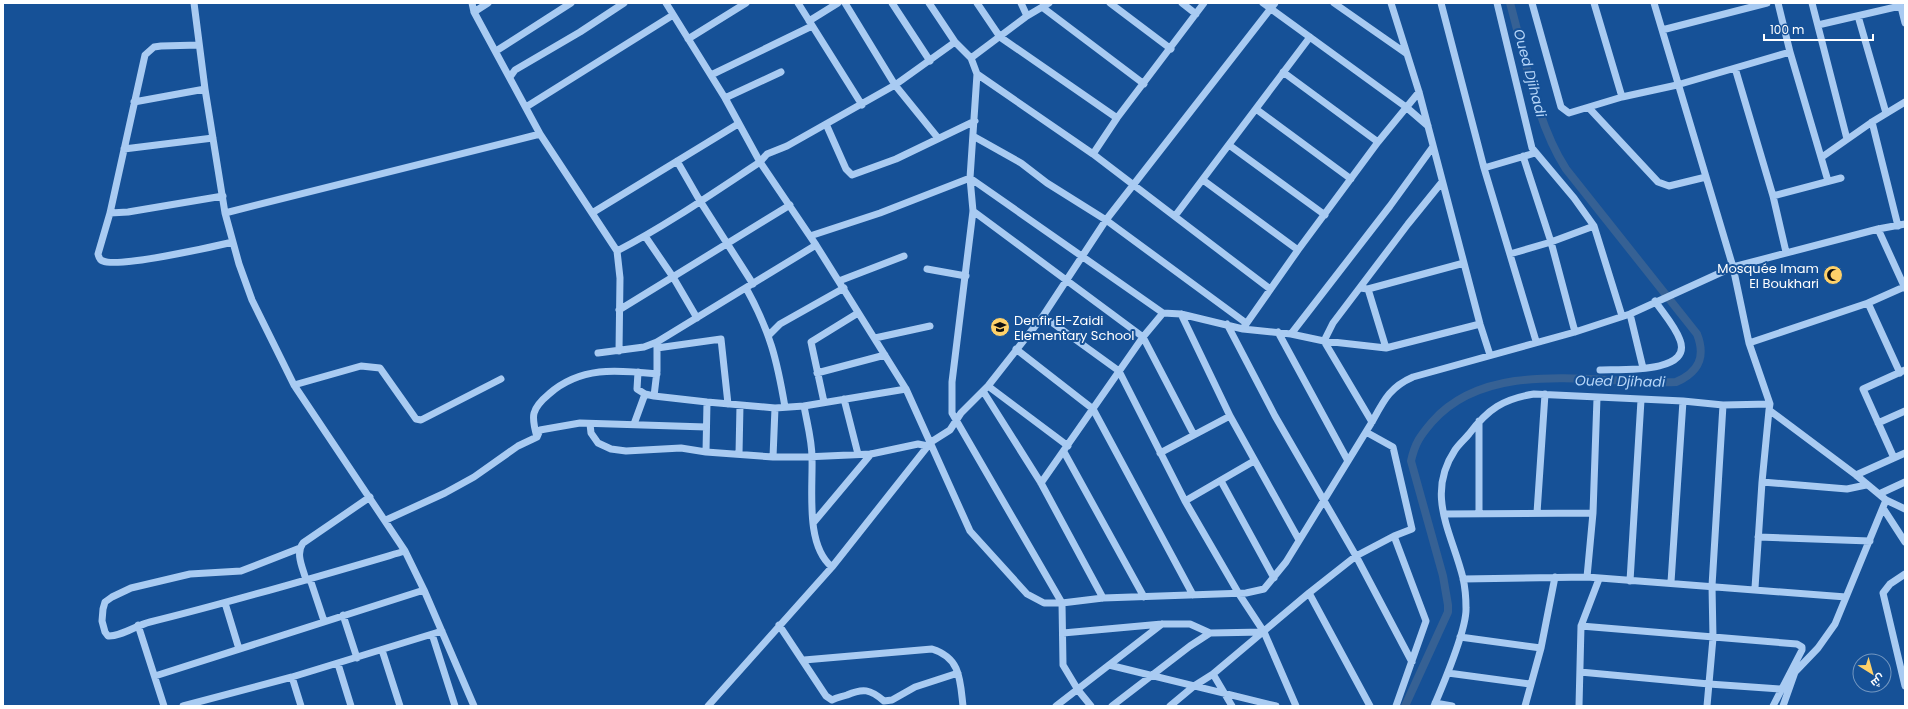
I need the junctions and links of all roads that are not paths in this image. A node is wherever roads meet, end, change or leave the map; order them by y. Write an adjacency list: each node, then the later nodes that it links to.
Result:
1 (194, 3): 46 (street)
2 (472, 3): 33 (street)
3 (488, 3): 33 (street)
4 (571, 3): 48 (street)
5 (624, 3): 58 (street)
6 (666, 3): 35 (street)
7 (746, 3): 44 (street)
8 (798, 3): 39 (street)
9 (838, 3): 39 (street)
10 (845, 3): 60 (street)
11 (892, 3): 52 (street)
12 (929, 3): 45 (street)
13 (977, 3): 42 (street)
14 (1021, 3): 36 (street)
15 (1049, 3): 32 (street)
16 (1110, 3): 47 (street)
17 (1182, 3): 34 (street)
18 (1204, 3): 34 (street)
19 (1263, 3): 31 (street)
20 (1334, 3): 50 (street)
21 (1391, 3): 50 (street)
22 (1441, 3): 95 (street)
23 (1498, 3): 89 (street)
24 (1532, 3): 72 (street)
25 (1594, 3): 64 (street)
26 (1654, 3): 41 (street)
27 (1767, 3): 41 (street)
28 (1778, 3): 49 (street)
29 (1812, 3): 40 (street)
30 (1900, 4): 37 (street); 38 (street)
31 (1273, 6): 43 (street); 103 (street)
32 (1042, 7): 36 (street); 59 (street)
33 (474, 12): 48 (street)
34 (1196, 14): 47 (street)
35 (673, 15): 44 (street); 69 (street)
36 (1027, 16): 42 (street)
37 (1858, 16): 40 (street); 73 (street)
38 (1905, 23)
39 (810, 24): 57 (street); 68 (street)
40 (1818, 25): 84 (street)
41 (1662, 30): 61 (street)
42 (1000, 37): 51 (street); 74 (street)
43 (1310, 37): 55 (street); 70 (street)
44 (688, 39): 57 (street)
45 (955, 42): 51 (street); 52 (street)
46 (199, 45): 62 (street); 66 (street)
47 (1171, 49): 59 (street)
48 (496, 51): 58 (street)
49 (1790, 52): 53 (street); 92 (street)
50 (1407, 54): 63 (street)
51 (971, 58): 56 (street)
52 (930, 61): 60 (street)
53 (1735, 68): 61 (street); 105 (street)
54 (781, 72): 65 (street)
55 (1282, 72): 71 (street); 85 (street)
56 (977, 74): 75 (street); 90 (street)
57 (711, 75): 65 (street)
58 (510, 77): 69 (street)
59 (1144, 84): 74 (street)
60 (895, 85): 68 (street); 83 (street)
61 (1677, 85): 64 (street); 96 (street)
62 (205, 89): 66 (street); 82 (street)
63 (1419, 92): 70 (street); 79 (street)
64 (1622, 96): 72 (street)
65 (725, 98): 77 (street)
66 (134, 102): 88 (street)
67 (1905, 102): 73 (street)
68 (862, 105): 78 (street)
69 (526, 107): 80 (street)
70 (1406, 107): 79 (street); 85 (street)
71 (1256, 108): 86 (street); 99 (street)
72 (1589, 108): 96 (street)
73 (1886, 113): 76 (street)
74 (1117, 118): 90 (street)
75 (975, 121): 81 (street); 83 (street)
76 (1872, 122): 84 (street); 115 (street)
77 (738, 124): 93 (street); 94 (street)
78 (826, 124): 83 (street); 94 (street)
79 (1428, 127): 87 (street)
80 (540, 134): 110 (street); 111 (street)
81 (973, 136): 97 (street); 114 (street)
82 (213, 138): 88 (street); 104 (street)
83 (938, 138)
84 (1847, 140): 92 (street)
85 (1378, 142): 99 (street)
86 (1229, 145): 100 (street); 112 (street)
87 (1432, 148): 102 (street); 159 (street)
88 (124, 150): 109 (street)
89 (1535, 153): 91 (street); 116 (street)
90 (1093, 154): 103 (street)
91 (1523, 156): 95 (street); 121 (street)
92 (1822, 157): 101 (street)
93 (678, 160): 106 (street); 110 (street)
94 (760, 162): 106 (street); 107 (street)
95 (1484, 168): 127 (street)
96 (1706, 177): 131 (street)
97 (970, 178): 108 (street); 119 (street); 129 (street)
98 (1841, 178): 101 (street)
99 (1351, 179): 112 (street)
100 (1203, 180): 113 (street); 124 (street)
101 (1828, 181): 105 (street)
102 (1442, 182): 130 (street); 139 (street)
103 (1133, 185): 113 (street); 114 (street)
104 (222, 196): 109 (street); 111 (street)
105 (1773, 196): 126 (street)
106 (700, 201): 118 (street); 122 (street)
107 (790, 206): 119 (street); 122 (street)
108 (973, 211): 133 (street); 136 (street)
109 (110, 213): 120 (street)
110 (592, 213): 125 (street)
111 (225, 214): 120 (street)
112 (1325, 215): 124 (street)
113 (1175, 216): 141 (street)
114 (1106, 220): 129 (street); 156 (street)
115 (1901, 225): 117 (street)
116 (1594, 226): 121 (street); 151 (street)
117 (1878, 229): 126 (street); 140 (street)
118 (646, 236): 125 (street); 134 (street)
119 (810, 236): 123 (street)
120 (233, 242): 181 (street)
121 (1551, 242): 127 (street); 158 (street)
122 (727, 244): 134 (street); 137 (street)
123 (816, 245): 135 (street); 137 (street)
124 (1298, 250): 141 (street)
125 (617, 251): 145 (street)
126 (1786, 252): 131 (street)
127 (1510, 254): 164 (street)
128 (904, 256): 135 (street)
129 (1081, 256): 136 (street); 147 (street)
130 (1464, 262): 142 (street); 154 (street)
131 (1733, 267): 143 (street); 165 (street)
132 (927, 269): 133 (street)
133 (966, 276): 203 (street)
134 (673, 277): 145 (street); 152 (street)
135 (839, 280): 138 (street)
136 (1066, 280): 150 (street); 161 (street)
137 (750, 286): 152 (street); 160 (street)
138 (844, 288): 146 (street); 160 (street)
139 (1360, 288): 142 (street); 163 (street)
140 (1905, 288): 144 (street)
141 (1270, 289): 156 (street)
142 (1368, 289): 167 (street)
143 (1658, 300): 149 (street); 173 (street)
144 (1868, 303): 165 (street); 177 (street)
145 (619, 310): 169 (street)
146 (858, 313): 162 (street); 179 (street)
147 (1163, 313): 148 (street); 161 (street)
148 (1181, 314): 153 (street); 202 (street)
149 (1630, 314): 151 (street); 173 (street)
150 (1043, 316): 168 (street); 175 (street)
151 (1622, 316): 158 (street)
152 (697, 318): 166 (street)
153 (1228, 324): 156 (street); 234 (street)
154 (1480, 324): 167 (street); 172 (street)
155 (930, 326): 162 (street)
156 (1245, 326): 157 (street)
157 (1278, 332): 159 (street); 225 (street)
158 (1575, 332): 164 (street)
159 (1291, 334): 163 (street)
160 (769, 335): 197 (street)
161 (1143, 337): 175 (street); 211 (street)
162 (875, 338): 171 (street)
163 (1324, 341): 167 (street); 205 (street)
164 (1536, 341): 172 (street)
165 (1749, 343): 200 (street)
166 (657, 345): 169 (street); 178 (street); 193 (street)
167 (1386, 348)
168 (1016, 349): 182 (street); 199 (street)
169 (619, 351): 170 (street)
170 (598, 353)
171 (885, 355): 179 (street); 183 (street)
172 (1490, 355): 205 (street)
173 (1643, 368): 174 (street)
174 (1600, 370)
175 (1119, 371): 199 (street); 216 (street)
176 (638, 372): 178 (street); 184 (street); 212 (street)
177 (1902, 372): 206 (street)
178 (657, 374): 186 (street)
179 (817, 374): 191 (street)
180 (501, 379): 181 (street)
181 (294, 385): 233 (street)
182 (986, 388): 203 (street); 214 (street); 230 (street)
183 (906, 389): 188 (street); 213 (street)
184 (645, 394): 186 (street); 208 (street)
185 (1545, 394): 187 (street); 204 (street); 240 (street)
186 (654, 396): 190 (street)
187 (1597, 398): 189 (street); 241 (street)
188 (844, 399): 191 (street); 219 (street)
189 (1641, 400): 192 (street); 261 (street)
190 (707, 402): 193 (street); 209 (street)
191 (824, 402): 196 (street)
192 (1683, 402): 195 (street); 262 (street)
193 (728, 404): 194 (street)
194 (740, 405): 198 (street); 218 (street)
195 (1723, 405): 200 (street); 263 (street)
196 (804, 406): 197 (street); 222 (street)
197 (785, 407): 198 (street)
198 (776, 408): 221 (street)
199 (1093, 408): 214 (street); 268 (street)
200 (1769, 408): 226 (street); 228 (street)
201 (1905, 411): 206 (street)
202 (1230, 416): 211 (street); 224 (street)
203 (956, 421): 213 (street); 272 (street)
204 (1479, 421): 239 (street); 242 (street)
205 (1372, 422): 210 (street)
206 (1878, 423): 223 (street)
207 (590, 424): 208 (street); 212 (street); 215 (street)
208 (634, 424): 209 (street)
209 (706, 427): 215 (street)
210 (1366, 432): 225 (street); 245 (street)
211 (1194, 435): 216 (street)
212 (537, 437): 243 (street)
213 (929, 444): 220 (street); 253 (street); 272 (street)
214 (1066, 449): 230 (street); 269 (street)
215 (706, 452): 218 (street)
216 (1160, 453): 236 (street)
217 (1905, 453): 223 (street)
218 (738, 454): 221 (street)
219 (858, 454): 220 (street); 222 (street)
220 (872, 454): 244 (street)
221 (773, 457): 222 (street)
222 (812, 457): 244 (street)
223 (1894, 458): 226 (street)
224 (1254, 461): 227 (street); 247 (street)
225 (1348, 461): 234 (street)
226 (1856, 475): 231 (street)
227 (1220, 481): 236 (street); 257 (street)
228 (1762, 482): 231 (street); 246 (street)
229 (1905, 482): 232 (street)
230 (1041, 483): 271 (street)
231 (1866, 485): 232 (street)
232 (1879, 494): 235 (street)
233 (370, 497): 243 (street); 250 (street)
234 (1324, 499): 247 (street); 252 (street)
235 (1886, 500): 237 (street); 238 (street)
236 (1186, 501): 267 (street)
237 (1883, 508): 248 (street); 249 (street)
238 (1905, 509)
239 (1479, 513): 240 (street); 242 (street)
240 (1537, 513): 241 (street)
241 (1593, 513): 256 (street)
242 (1444, 514): 259 (street)
243 (386, 520): 251 (street)
244 (814, 522): 253 (street)
245 (1394, 536): 252 (street); 292 (street)
246 (1758, 537): 248 (street); 264 (street)
247 (1299, 540): 257 (street)
248 (1870, 541): 270 (street)
249 (1905, 542)
250 (300, 548): 258 (street); 277 (street)
251 (405, 551): 258 (street); 265 (street)
252 (1356, 556): 266 (street); 292 (street)
253 (832, 567): 278 (street)
254 (1905, 574): 305 (street)
255 (1556, 577): 256 (street); 259 (street); 287 (street)
256 (1587, 577): 260 (street)
257 (1274, 578): 267 (street)
258 (308, 579): 273 (street); 275 (street)
259 (1464, 579): 285 (street)
260 (1599, 579): 261 (street); 279 (street)
261 (1630, 581): 262 (street)
262 (1671, 582): 263 (street)
263 (1712, 586): 264 (street); 286 (street)
264 (1755, 588): 270 (street)
265 (424, 590): 274 (street); 280 (street)
266 (1308, 593): 281 (street); 326 (street)
267 (1239, 594): 268 (street); 281 (street)
268 (1193, 595): 269 (street)
269 (1144, 597): 271 (street)
270 (1846, 597): 333 (street)
271 (1103, 598): 272 (street)
272 (1062, 603): 282 (street)
273 (225, 604): 277 (street); 288 (street)
274 (343, 615): 275 (street); 290 (street)
275 (324, 622): 288 (street)
276 (1162, 624): 282 (street); 283 (street); 294 (street)
277 (138, 625): 299 (street)
278 (779, 625): 291 (street); 317 (street)
279 (1581, 626): 286 (street); 295 (street)
280 (442, 630): 284 (street); 316 (street)
281 (1264, 632): 283 (street); 298 (street); 325 (street)
282 (1063, 633): 307 (street)
283 (1210, 633): 300 (street)
284 (432, 634): 289 (street); 315 (street)
285 (1460, 637): 287 (street); 297 (street)
286 (1713, 638): 303 (street); 306 (street)
287 (1541, 648): 302 (street)
288 (239, 649): 299 (street)
289 (382, 650): 290 (street); 314 (street)
290 (357, 658): 293 (street)
291 (804, 660): 296 (street); 296 (street)
292 (1412, 662): 327 (street)
293 (338, 664): 301 (street); 313 (street)
294 (1109, 665): 300 (street); 307 (street)
295 (1580, 672): 303 (street); 330 (street)
296 (958, 673): 318 (street)
297 (1448, 673): 302 (street); 309 (street)
298 (1213, 674): 304 (street); 308 (street)
299 (155, 676): 310 (street)
300 (1151, 676): 304 (street); 321 (street)
301 (292, 677): 311 (street); 312 (street)
302 (1530, 684): 329 (street)
303 (1709, 684): 306 (street); 331 (street)
304 (1194, 686): 308 (street); 322 (street)
305 (1905, 686)
306 (1780, 689): 332 (street)
307 (1078, 690): 319 (street); 320 (street)
308 (1226, 695): 323 (street); 324 (street)
309 (1435, 705): 328 (street)
310 (164, 706)
311 (182, 706)
312 (301, 706)
313 (351, 706)
314 (400, 706)
315 (455, 706)
316 (474, 706)
317 (708, 706)
318 (963, 706)
319 (1056, 706)
320 (1091, 706)
321 (1112, 706)
322 (1170, 706)
323 (1232, 706)
324 (1276, 706)
325 (1296, 706)
326 (1370, 706)
327 (1396, 706)
328 (1452, 706)
329 (1524, 706)
330 (1579, 706)
331 (1707, 706)
332 (1773, 706)
333 (1783, 706)

